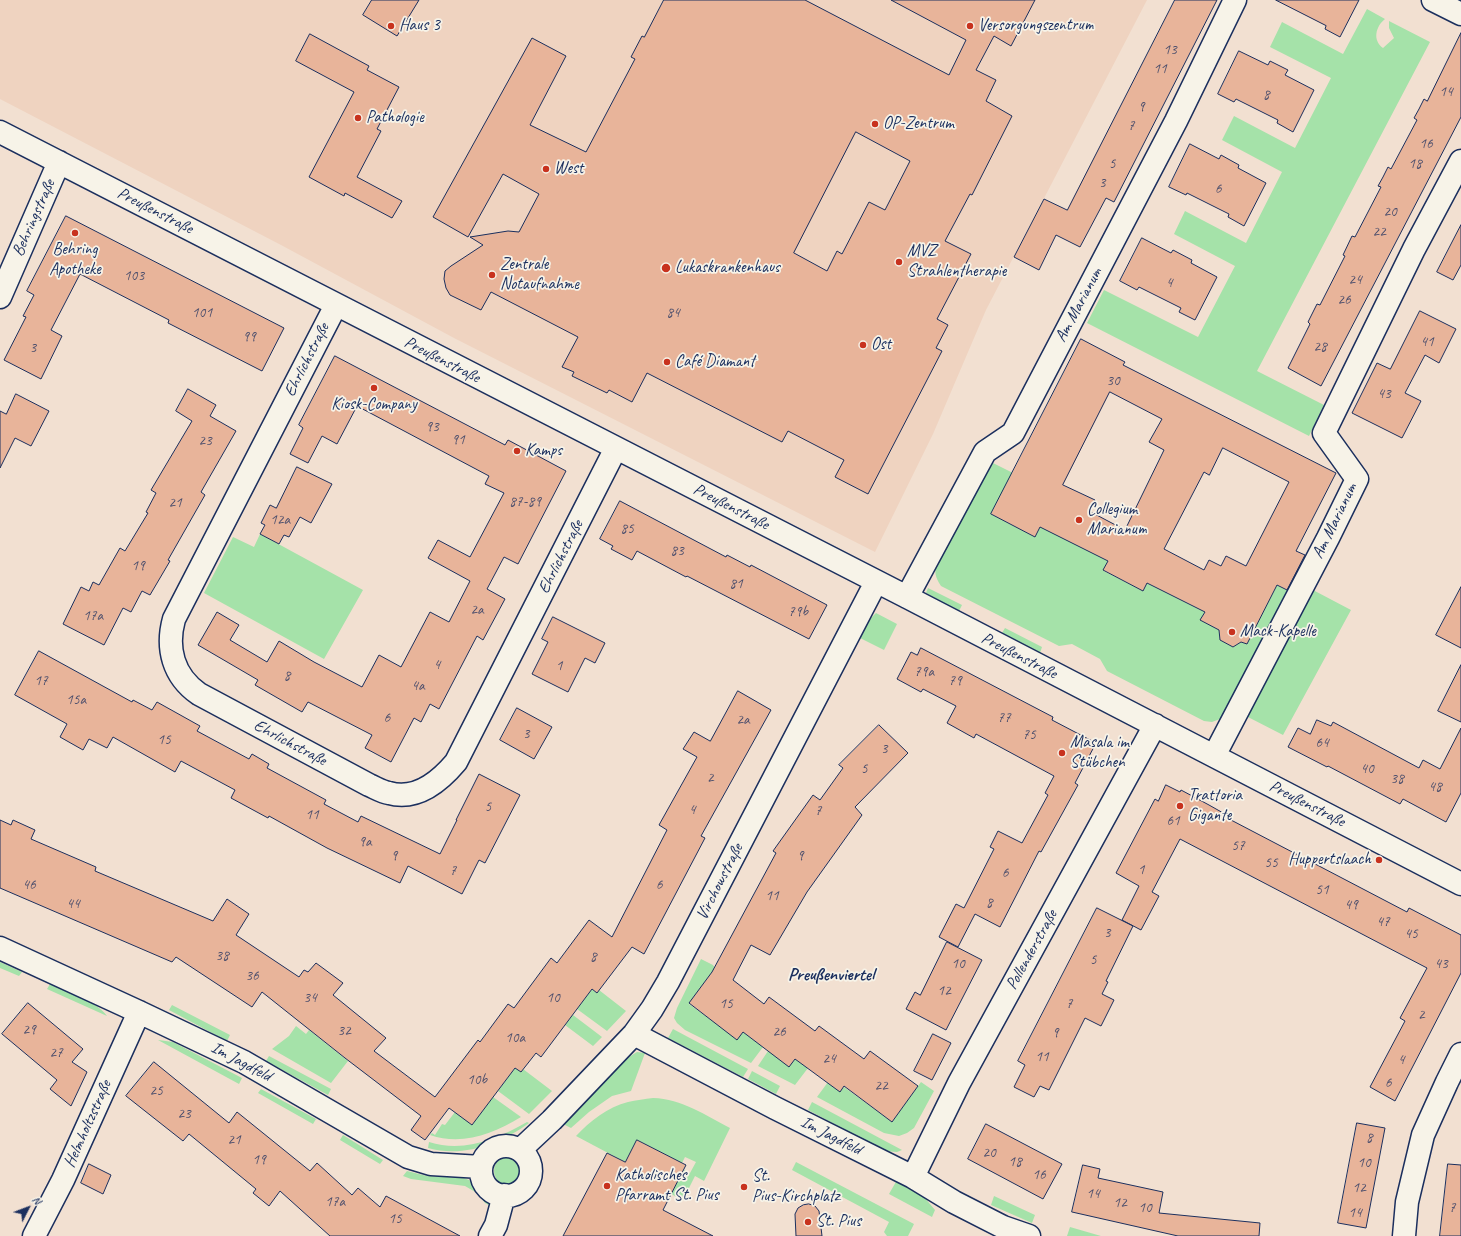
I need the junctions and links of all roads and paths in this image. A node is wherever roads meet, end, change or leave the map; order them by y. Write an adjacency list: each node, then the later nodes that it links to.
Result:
1 (1235, 0): 11 (street, Am Marianum)
2 (1433, 0): 3 (street)
3 (1461, 14)
4 (0, 132): 6 (street, Preußenstraße)
5 (1461, 161): 13 (street, Am Marianum)
6 (59, 162): 7 (street, Behringstraße); 8 (street, Preußenstraße)
7 (0, 297)
8 (336, 305): 9 (street, Preußenstraße); 9 (street, Ehrlichstraße)
9 (616, 448): 10 (street, Preußenstraße)
10 (876, 582): 11 (street, Preußenstraße); 17 (street, Virchowstraße)
11 (907, 598): 12 (street, Preußenstraße)
12 (1155, 726): 13 (street, Preußenstraße); 21 (street, Pollenderstraße)
13 (1214, 756): 14 (street, Preußenstraße)
14 (1458, 876)
15 (0, 948): 16 (street, Im Jagdfeld)
16 (139, 1012): 20 (street, Im Jagdfeld); 24 (street, Helmholtzstraße)
17 (634, 1034): 19 (street, Virchowstraße); 21 (street, Im Jagdfeld)
18 (1461, 1054): 27 (street)
19 (520, 1150): 20 (street); 22 (street)
20 (481, 1167): 22 (street)
21 (913, 1177): 23 (street, Im Jagdfeld)
22 (504, 1195): 25 (street)
23 (1000, 1232): 26 (street, Im Jagdfeld)
24 (34, 1236)
25 (490, 1236)
26 (1029, 1236)
27 (1404, 1236)

